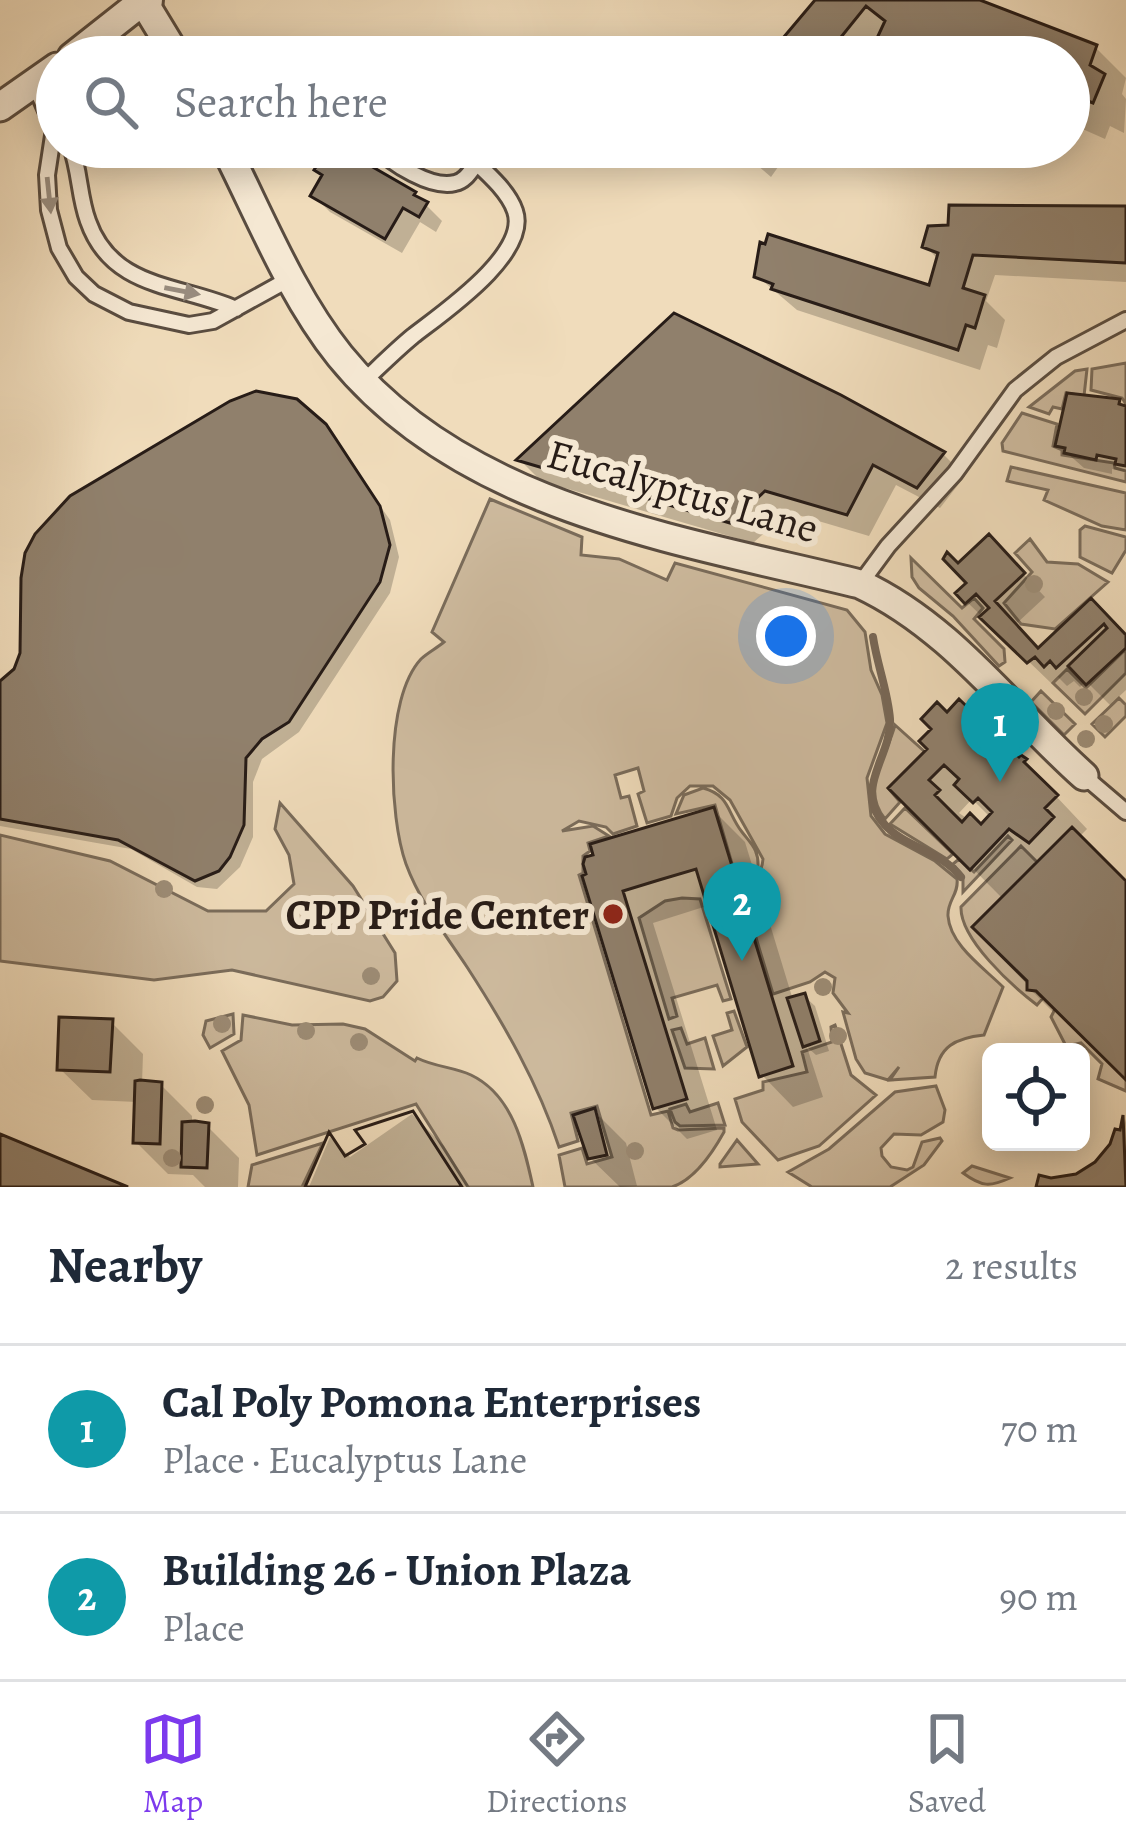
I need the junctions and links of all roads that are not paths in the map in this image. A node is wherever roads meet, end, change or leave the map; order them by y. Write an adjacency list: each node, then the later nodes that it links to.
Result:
1 (144, 0): 2 (street); 3 (street)
2 (99, 36)
3 (165, 36)
4 (36, 81): 5 (street)
5 (0, 107)
6 (47, 168): 13 (lane, one-way to 13)
7 (76, 168): 13 (lane, one-way to 13)
8 (236, 168): 12 (street, Eucalyptus Lane)
9 (407, 168): 10 (lane)
10 (473, 168)
11 (480, 168): 15 (lane)
12 (292, 277): 13 (lane); 15 (street, Eucalyptus Lane)
13 (236, 309)
14 (1126, 320): 16 (lane)
15 (364, 381): 16 (street, Eucalyptus Lane)
16 (860, 584): 17 (street, Eucalyptus Lane)
17 (1084, 776): 18 (lane, Eucalyptus Lane)
18 (1126, 812)

